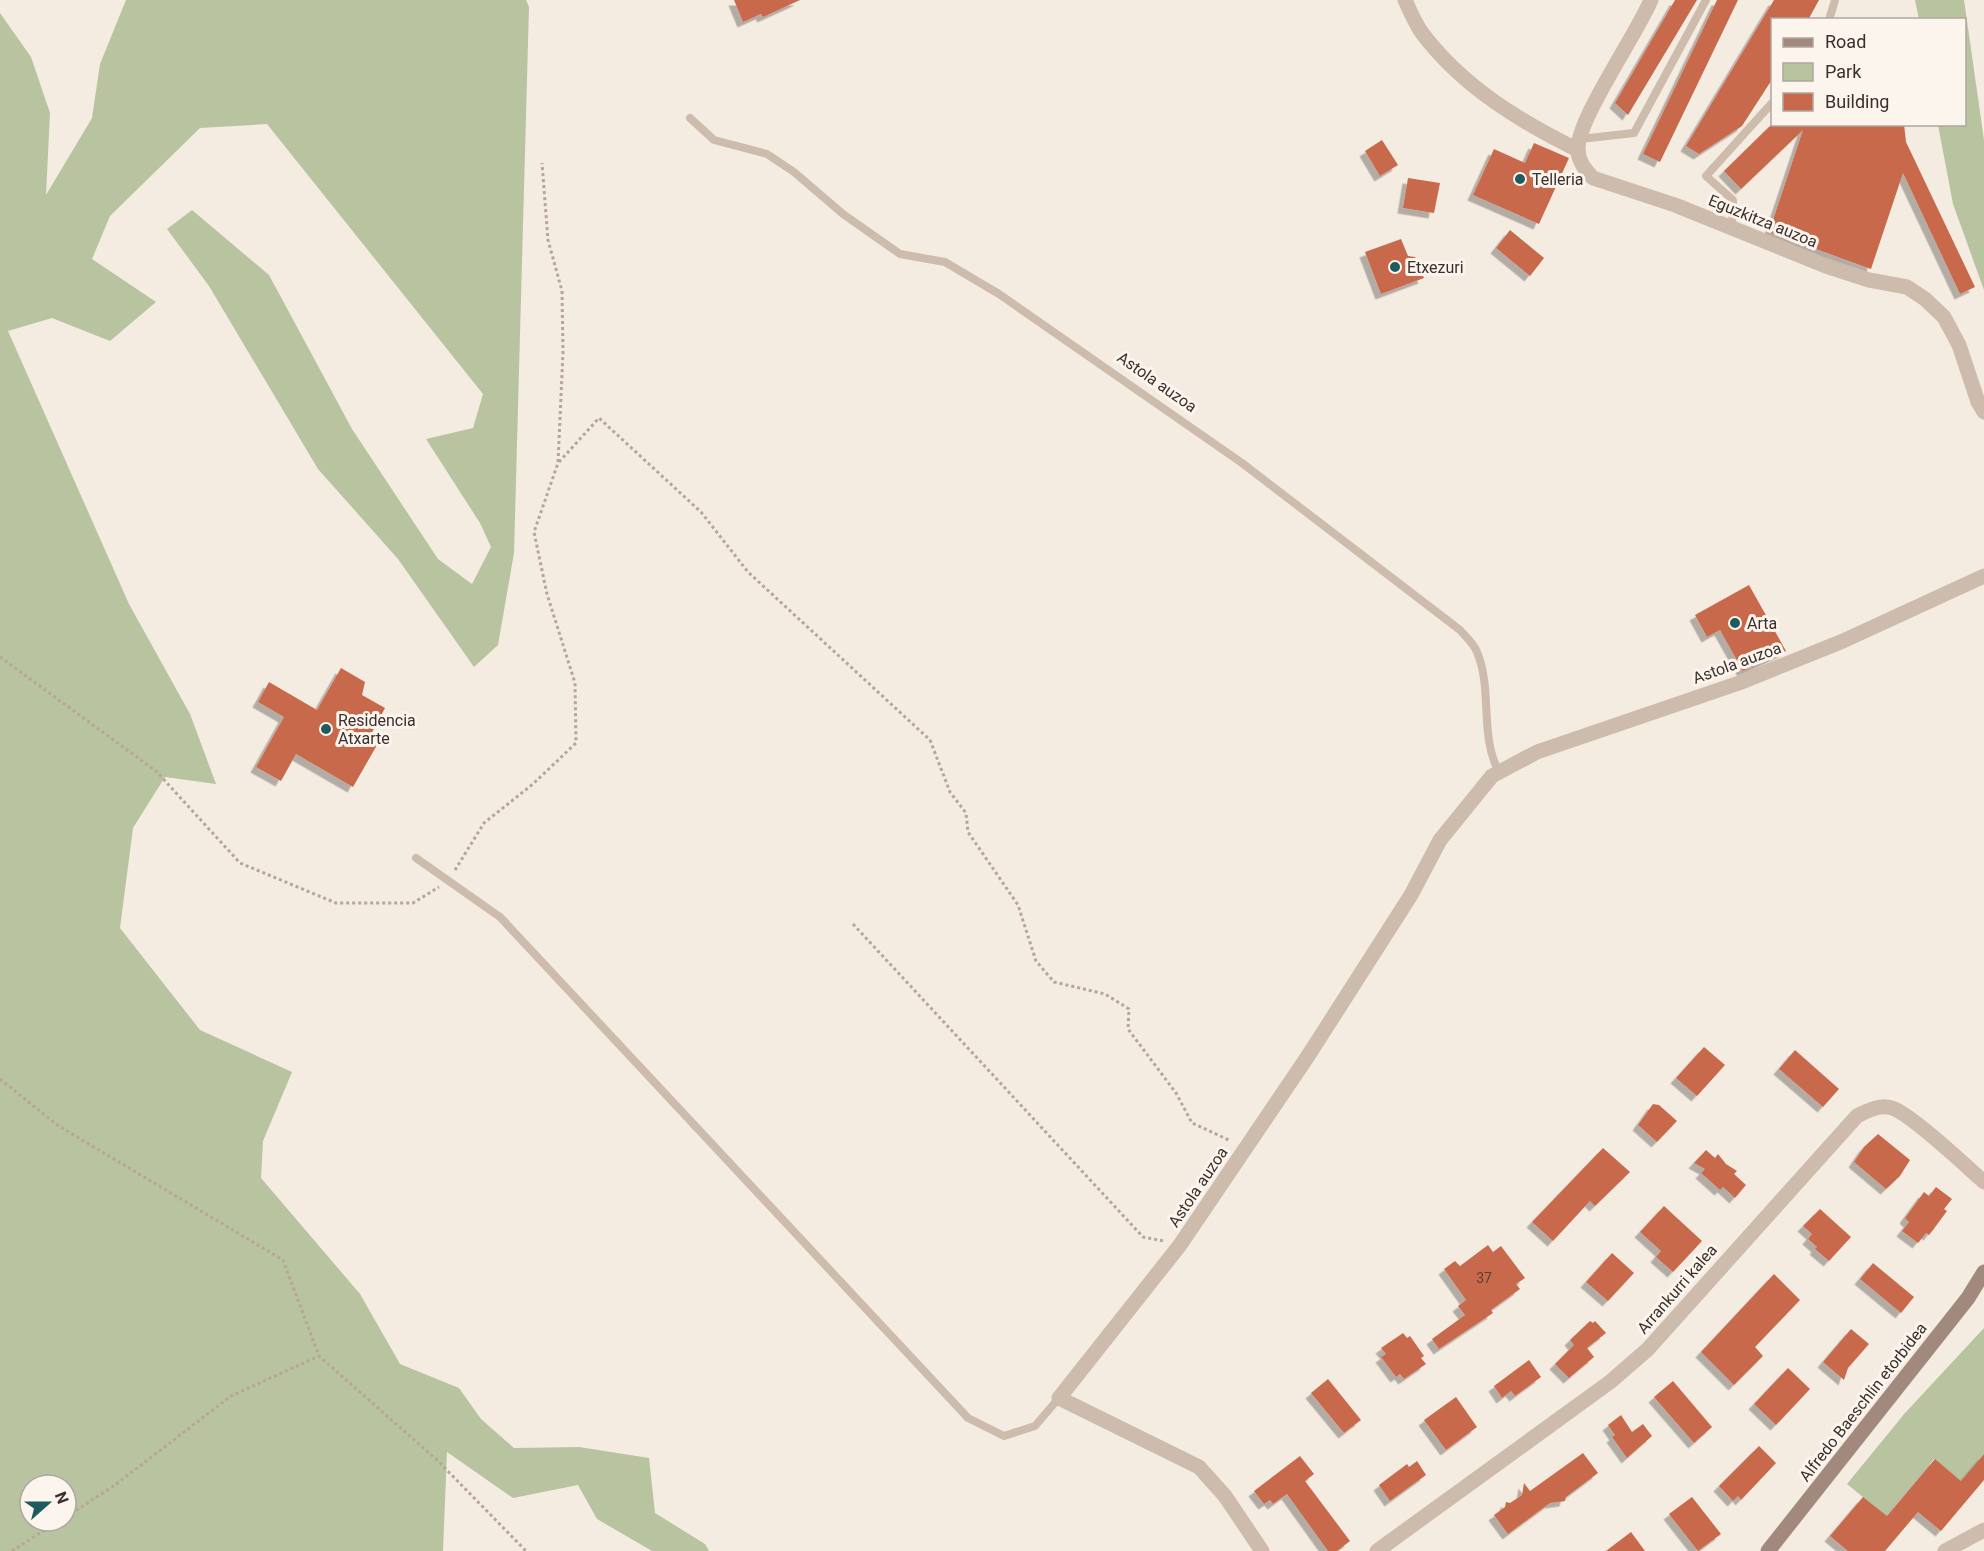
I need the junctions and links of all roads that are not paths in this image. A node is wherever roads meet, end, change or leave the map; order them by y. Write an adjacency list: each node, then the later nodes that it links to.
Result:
1 (1405, 0): 8 (street)
2 (1651, 0): 8 (street)
3 (1706, 0): 8 (lane)
4 (1835, 0): 5 (lane)
5 (1830, 18)
6 (1771, 105): 9 (lane)
7 (690, 118): 12 (lane, Astola auzoa)
8 (1579, 145): 9 (street, Eguzkitza auzoa)
9 (1732, 228): 10 (street, Eguzkitza auzoa)
10 (1984, 411)
11 (1984, 576): 12 (street, Astola auzoa)
12 (1499, 772): 16 (street, Astola auzoa)
13 (416, 858): 16 (lane)
14 (1984, 1182): 19 (street, Arrankurri kalea)
15 (1984, 1272): 20 (street, Alfredo Baeschlin etorbidea)
16 (1059, 1398): 18 (street)
17 (1984, 1530): 21 (street)
18 (1262, 1551)
19 (1377, 1551)
20 (1768, 1551)
21 (1945, 1551)

